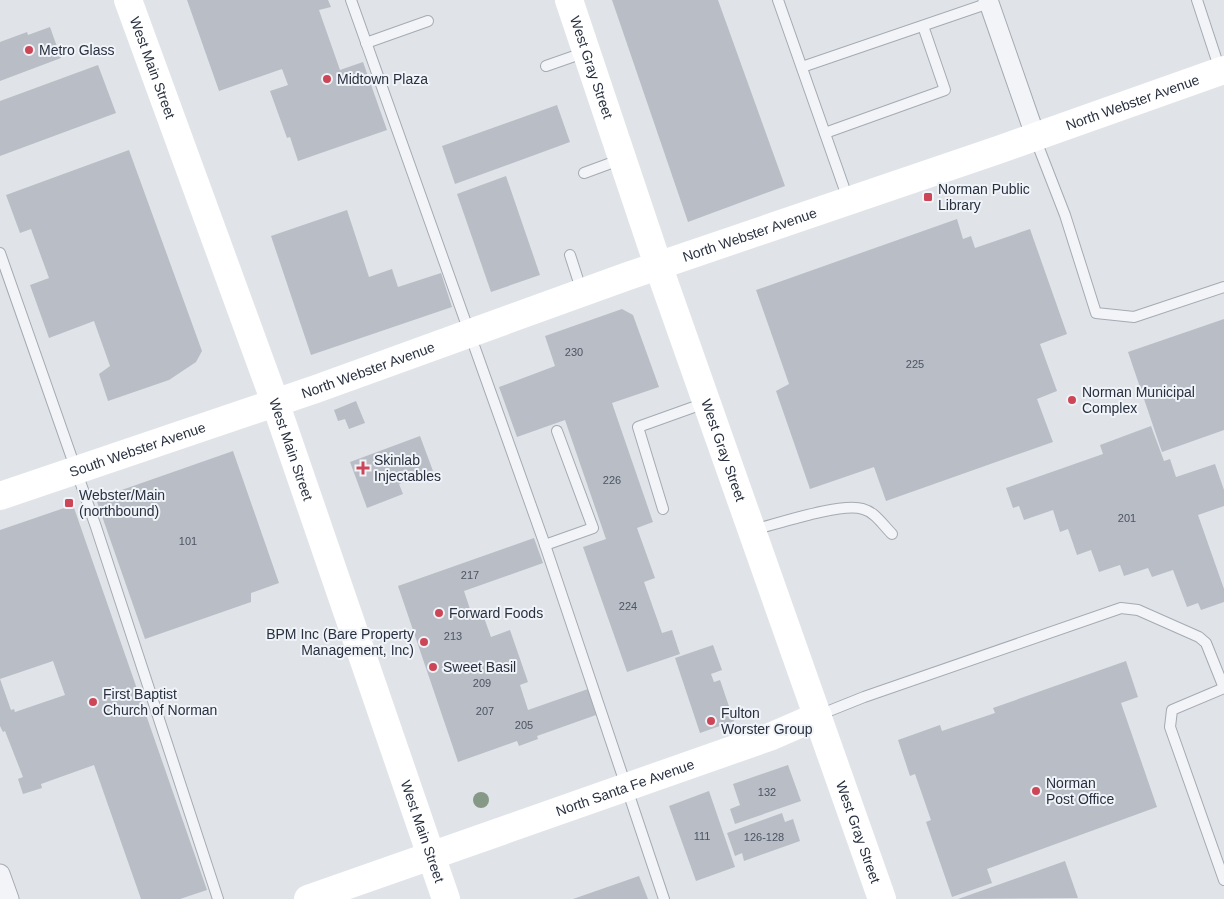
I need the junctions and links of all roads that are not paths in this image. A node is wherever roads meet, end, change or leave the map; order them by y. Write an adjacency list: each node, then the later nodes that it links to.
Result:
1 (128, 0): 25 (main road, West Main Street)
2 (350, 0): 9 (lane)
3 (569, 0): 10 (main road, West Gray Street)
4 (778, 0): 12 (lane)
5 (1197, 0): 13 (lane)
6 (988, 2): 8 (lane); 15 (street)
7 (428, 21): 9 (lane)
8 (923, 26): 12 (lane); 14 (lane)
9 (366, 43): 24 (lane)
10 (587, 52): 11 (lane); 16 (main road, West Gray Street)
11 (546, 66)
12 (802, 67): 14 (lane)
13 (1222, 70): 15 (main road, North Webster Avenue)
14 (825, 134): 18 (lane)
15 (1034, 135): 18 (main road, North Webster Avenue); 22 (lane)
16 (623, 159): 17 (lane); 21 (main road, West Gray Street)
17 (584, 173)
18 (848, 200): 21 (main road, North Webster Avenue)
19 (0, 253): 28 (lane)
20 (570, 255): 23 (lane)
21 (658, 266): 23 (main road, North Webster Avenue); 26 (main road, West Gray Street)
22 (1224, 287)
23 (582, 292): 24 (main road, North Webster Avenue)
24 (470, 333): 25 (main road, North Webster Avenue); 33 (lane)
25 (275, 402): 28 (main road, South Webster Avenue); 37 (main road, West Main Street)
26 (706, 402): 30 (lane); 31 (main road, West Gray Street)
27 (557, 431): 33 (lane)
28 (76, 470): 29 (main road, South Webster Avenue); 41 (lane)
29 (0, 496)
30 (664, 510)
31 (752, 531): 32 (lane); 35 (main road, West Gray Street)
32 (892, 534)
33 (545, 544): 36 (lane)
34 (1224, 688): 35 (lane); 39 (lane)
35 (818, 716): 36 (main road, North Santa Fe Avenue); 45 (main road, West Gray Street)
36 (626, 787): 37 (main road, North Santa Fe Avenue); 44 (lane)
37 (432, 857): 42 (main road, North Santa Fe Avenue); 43 (main road, West Main Street)
38 (0, 874): 40 (street)
39 (1224, 880)
40 (9, 899)
41 (218, 899)
42 (308, 899)
43 (446, 899)
44 (664, 899)
45 (882, 899)

